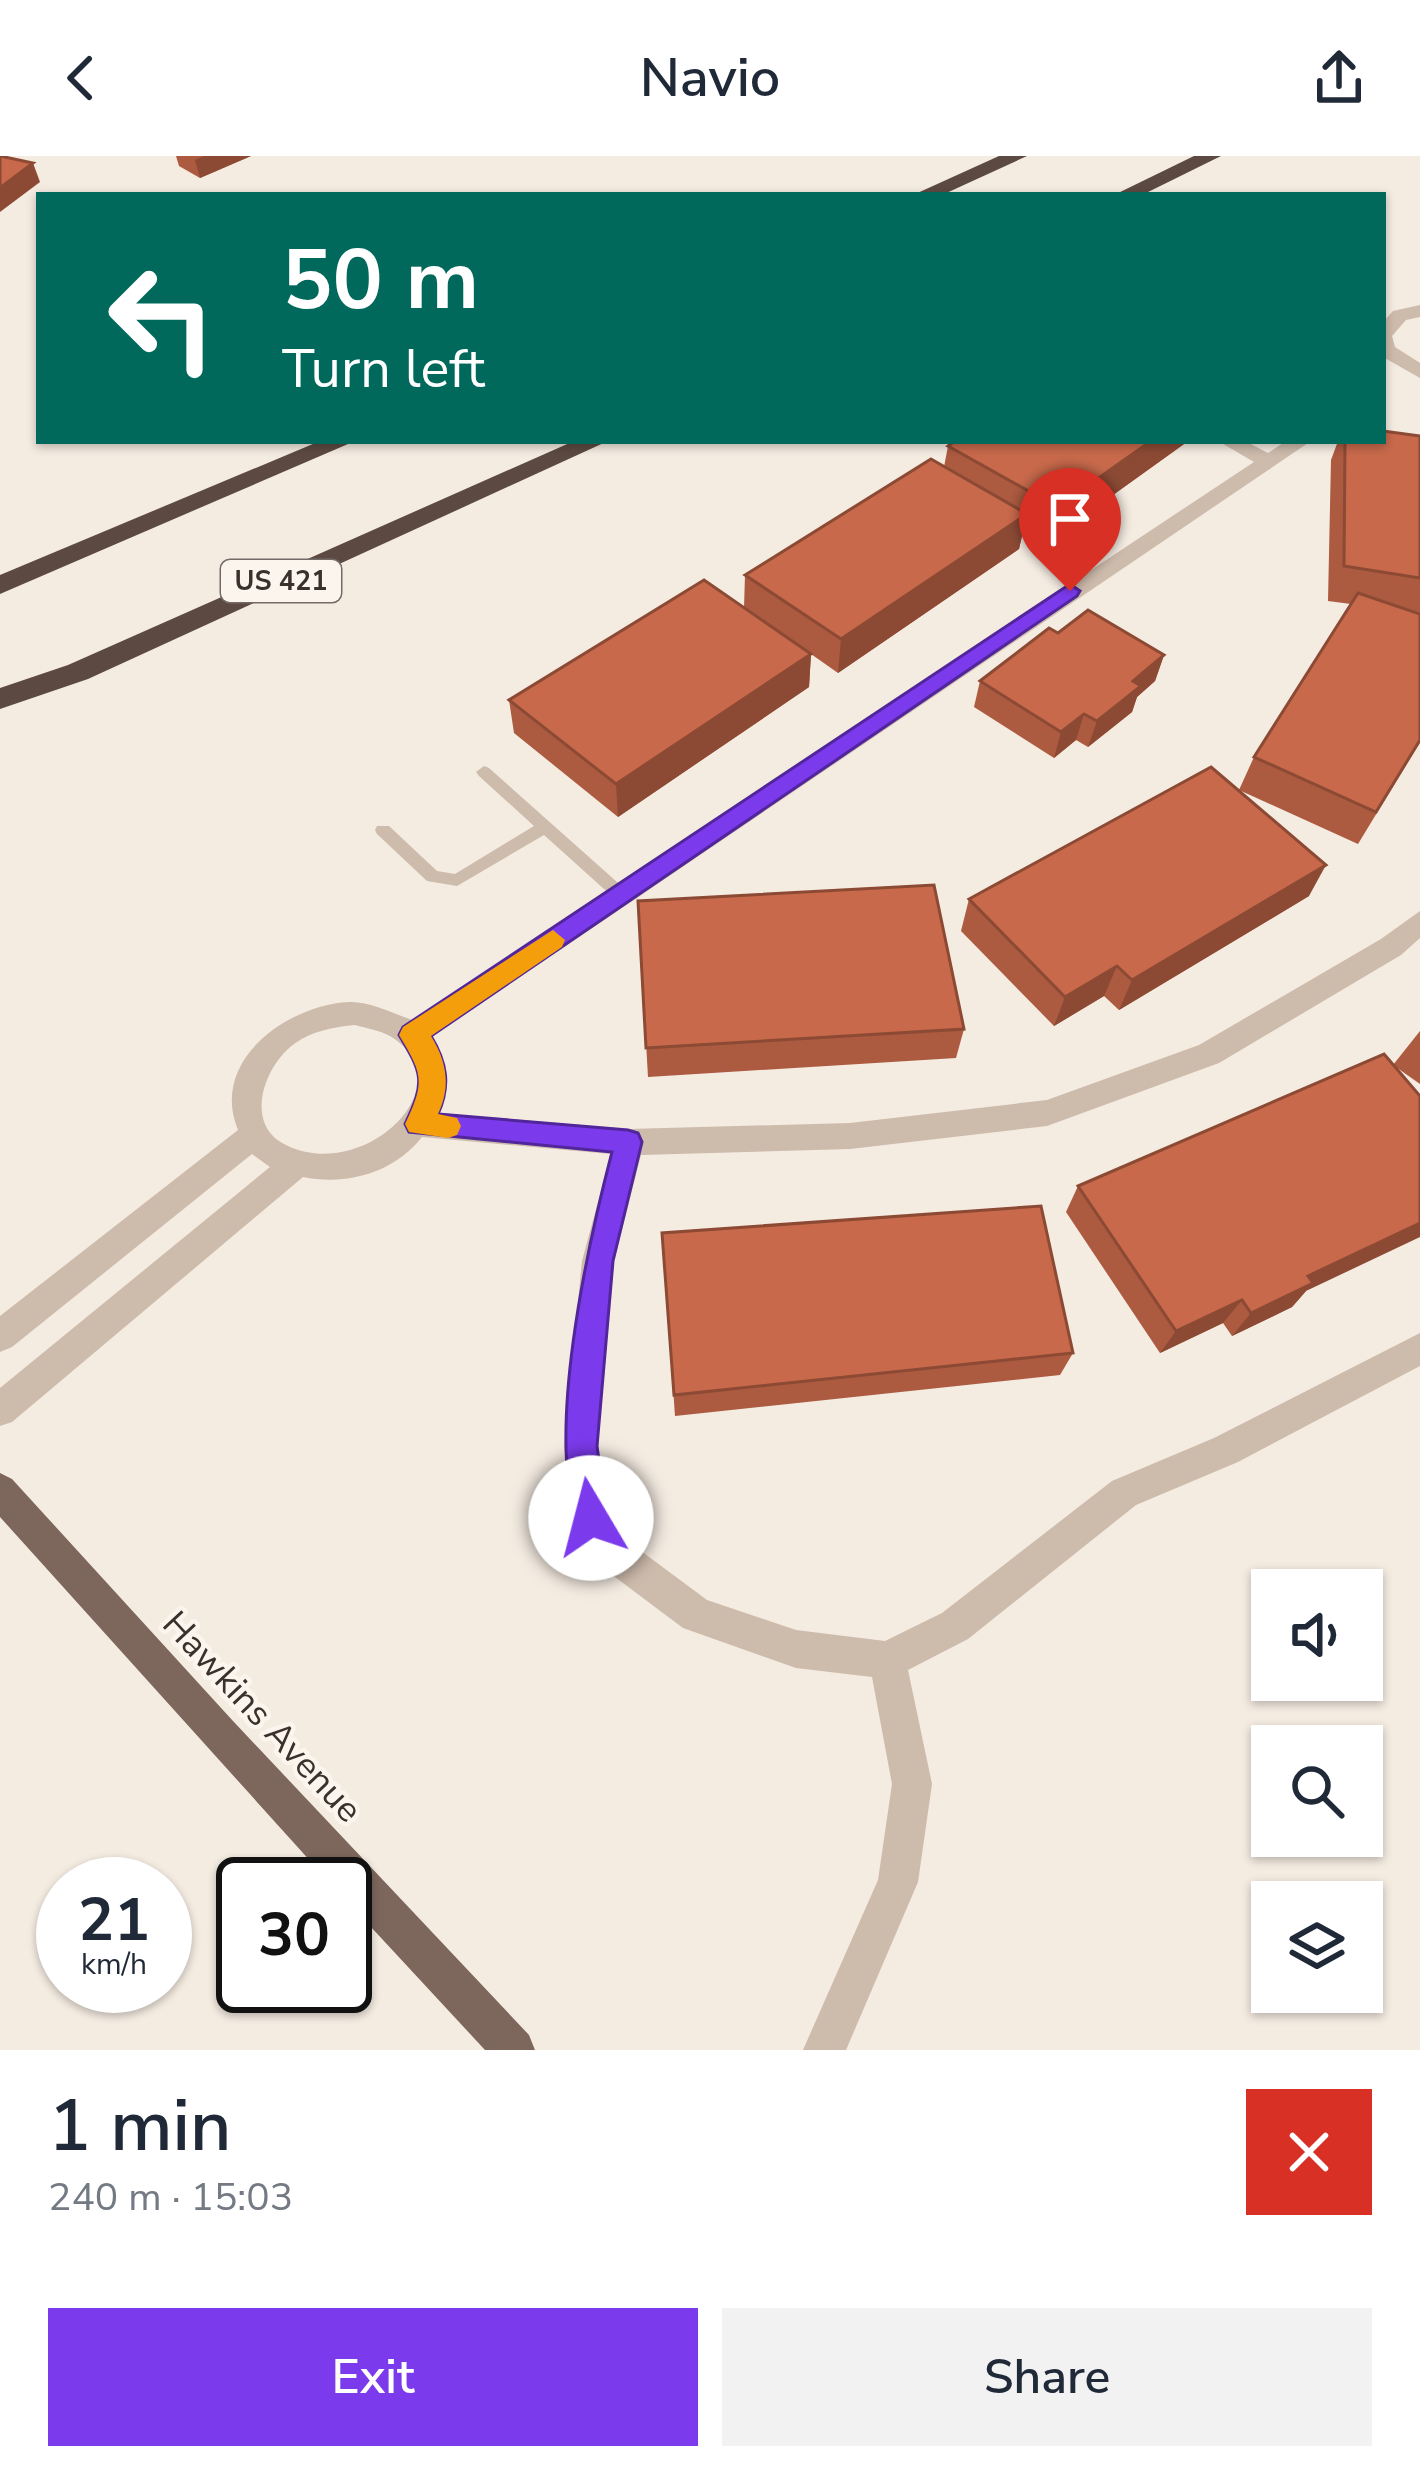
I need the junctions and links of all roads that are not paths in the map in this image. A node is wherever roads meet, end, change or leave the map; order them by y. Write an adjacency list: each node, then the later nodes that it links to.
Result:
1 (1017, 156): 3 (highway)
2 (1211, 156): 4 (highway)
3 (931, 192)
4 (1132, 192)
5 (1420, 311): 6 (street)
6 (1386, 327): 7 (street)
7 (1413, 369)
8 (335, 444): 13 (highway)
9 (588, 444): 16 (highway, US 421)
10 (1235, 444): 12 (street)
11 (1296, 444): 12 (street)
12 (1269, 462): 22 (street)
13 (262, 475): 14 (highway); 15 (highway)
14 (0, 572)
15 (0, 585)
16 (78, 672): 17 (highway, US 421); 18 (highway)
17 (0, 699)
18 (0, 721)
19 (484, 772): 20 (lane)
20 (545, 827): 21 (lane); 22 (lane)
21 (383, 830)
22 (620, 894): 24 (street)
23 (1420, 922): 27 (street)
24 (412, 1035): 25 (street); 26 (street)
25 (419, 1124): 27 (street); 28 (street)
26 (254, 1135): 28 (street); 29 (street)
27 (628, 1142): 33 (street)
28 (296, 1164): 31 (street)
29 (0, 1336)
30 (1420, 1349): 33 (street)
31 (0, 1410)
32 (0, 1491): 34 (main road, Hawkins Avenue)
33 (887, 1660): 35 (street)
34 (514, 2050)
35 (824, 2050)

